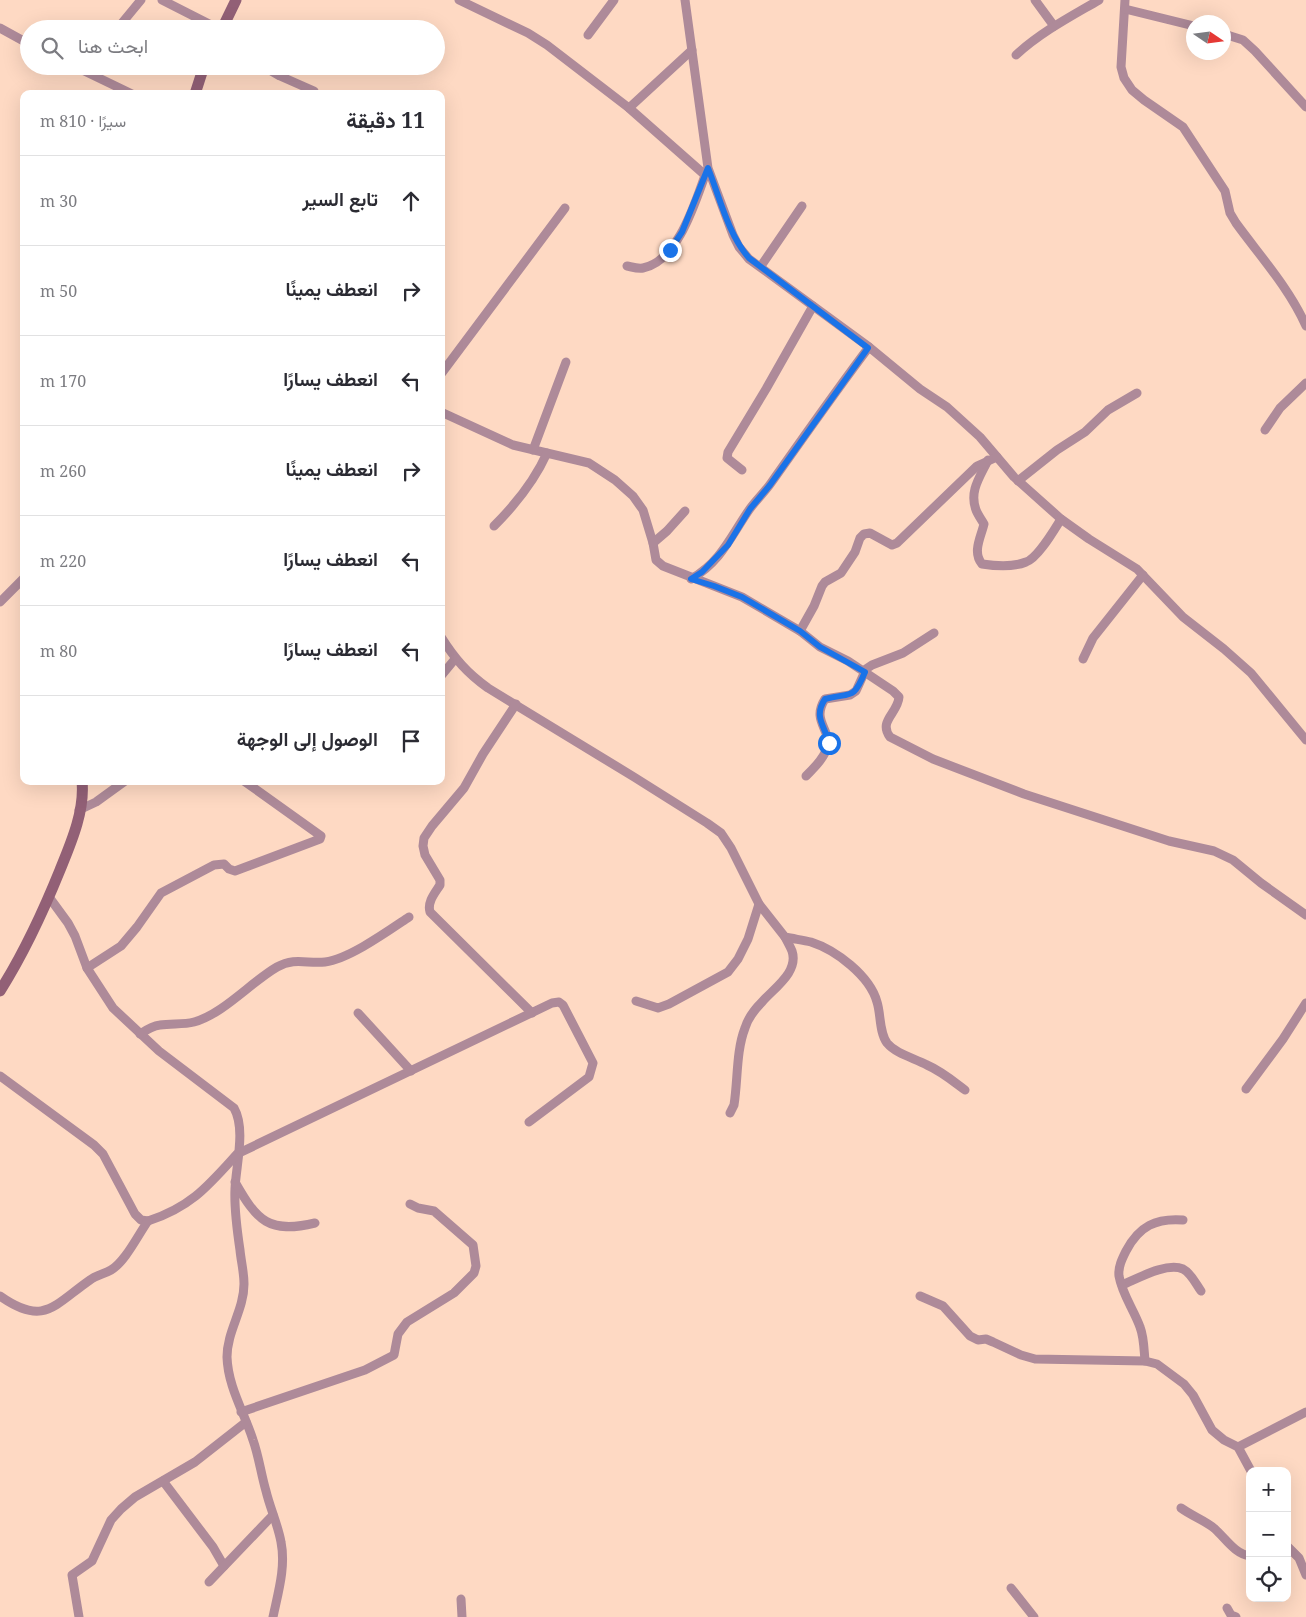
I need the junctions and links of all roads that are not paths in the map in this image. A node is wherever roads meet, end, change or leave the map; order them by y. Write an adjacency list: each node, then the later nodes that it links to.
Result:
1 (141, 0): 10 (street)
2 (162, 0): 11 (street)
3 (236, 0): 12 (street)
4 (459, 0): 27 (street)
5 (613, 0): 16 (street)
6 (685, 0): 19 (street)
7 (1035, 0): 14 (street)
8 (1099, 0): 14 (street)
9 (1125, 4): 13 (street); 35 (street)
10 (124, 20)
11 (203, 20)
12 (226, 20)
13 (1186, 23)
14 (1054, 26): 20 (street)
15 (0, 28): 18 (street)
16 (588, 35)
17 (1231, 36): 28 (street)
18 (20, 39)
19 (692, 50): 27 (street); 29 (street)
20 (1016, 55)
21 (93, 75): 24 (street)
22 (201, 75): 25 (street)
23 (278, 75): 26 (street)
24 (124, 90)
25 (196, 90)
26 (312, 90)
27 (629, 108): 29 (street)
28 (1306, 108)
29 (707, 172): 32 (street); 33 (street)
30 (802, 206): 33 (street)
31 (565, 208): 38 (street)
32 (627, 266)
33 (761, 266): 34 (street)
34 (813, 306): 36 (street); 47 (street)
35 (1306, 326)
36 (868, 348): 45 (street); 54 (street)
37 (566, 362): 43 (street)
38 (445, 369)
39 (1306, 383): 42 (street)
40 (1137, 393): 48 (street)
41 (445, 414): 43 (street)
42 (1265, 430)
43 (533, 450): 44 (street)
44 (547, 454): 51 (street); 52 (street)
45 (997, 457): 46 (street); 48 (street)
46 (988, 460): 50 (street); 57 (street)
47 (742, 470)
48 (1018, 481): 50 (street)
49 (685, 511): 52 (street)
50 (1062, 519): 53 (street)
51 (494, 526)
52 (653, 543): 54 (street)
53 (1143, 575): 61 (street); 65 (street)
54 (691, 579): 57 (street)
55 (20, 582): 56 (street)
56 (0, 602)
57 (800, 631): 63 (street)
58 (934, 633): 63 (street)
59 (445, 644): 60 (street)
60 (455, 659): 62 (street); 64 (street)
61 (1084, 659)
62 (445, 671)
63 (865, 672): 66 (street); 73 (street)
64 (516, 704): 72 (street); 80 (street)
65 (1306, 740)
66 (806, 776)
67 (82, 785): 70 (street)
68 (119, 785): 70 (street)
69 (250, 785): 76 (street)
70 (79, 810): 71 (street)
71 (49, 897): 76 (street); 77 (street)
72 (759, 904): 75 (street); 78 (street)
73 (1306, 915)
74 (409, 917): 82 (street)
75 (785, 937): 86 (street); 87 (street)
76 (87, 968): 82 (street)
77 (0, 991)
78 (636, 1001)
79 (1306, 1002): 85 (street)
80 (532, 1012): 83 (street); 88 (street)
81 (358, 1013): 83 (street)
82 (140, 1034): 89 (street)
83 (411, 1071): 89 (street)
84 (0, 1076): 93 (street)
85 (1246, 1089)
86 (965, 1090)
87 (730, 1113)
88 (529, 1122)
89 (237, 1154): 90 (street); 93 (street)
90 (235, 1181): 94 (street); 100 (street)
91 (410, 1204): 100 (street)
92 (1183, 1220): 95 (street)
93 (148, 1221): 97 (street)
94 (315, 1223)
95 (1122, 1285): 96 (street); 99 (street)
96 (1200, 1291)
97 (0, 1296)
98 (920, 1296): 99 (street)
99 (1145, 1361): 103 (street)
100 (242, 1412): 102 (street)
101 (1306, 1412): 103 (street)
102 (246, 1422): 105 (street); 107 (street)
103 (1238, 1447): 104 (street)
104 (1249, 1467)
105 (164, 1481): 110 (street); 116 (street)
106 (1181, 1508): 109 (street)
107 (274, 1515): 110 (street); 117 (street)
108 (1291, 1550): 111 (street)
109 (1246, 1555)
110 (224, 1566): 112 (street)
111 (1306, 1575)
112 (208, 1582)
113 (1011, 1588): 119 (street)
114 (462, 1599): 118 (street)
115 (1227, 1608): 120 (street)
116 (78, 1617)
117 (273, 1617)
118 (462, 1617)
119 (1034, 1617)
120 (1236, 1617)

